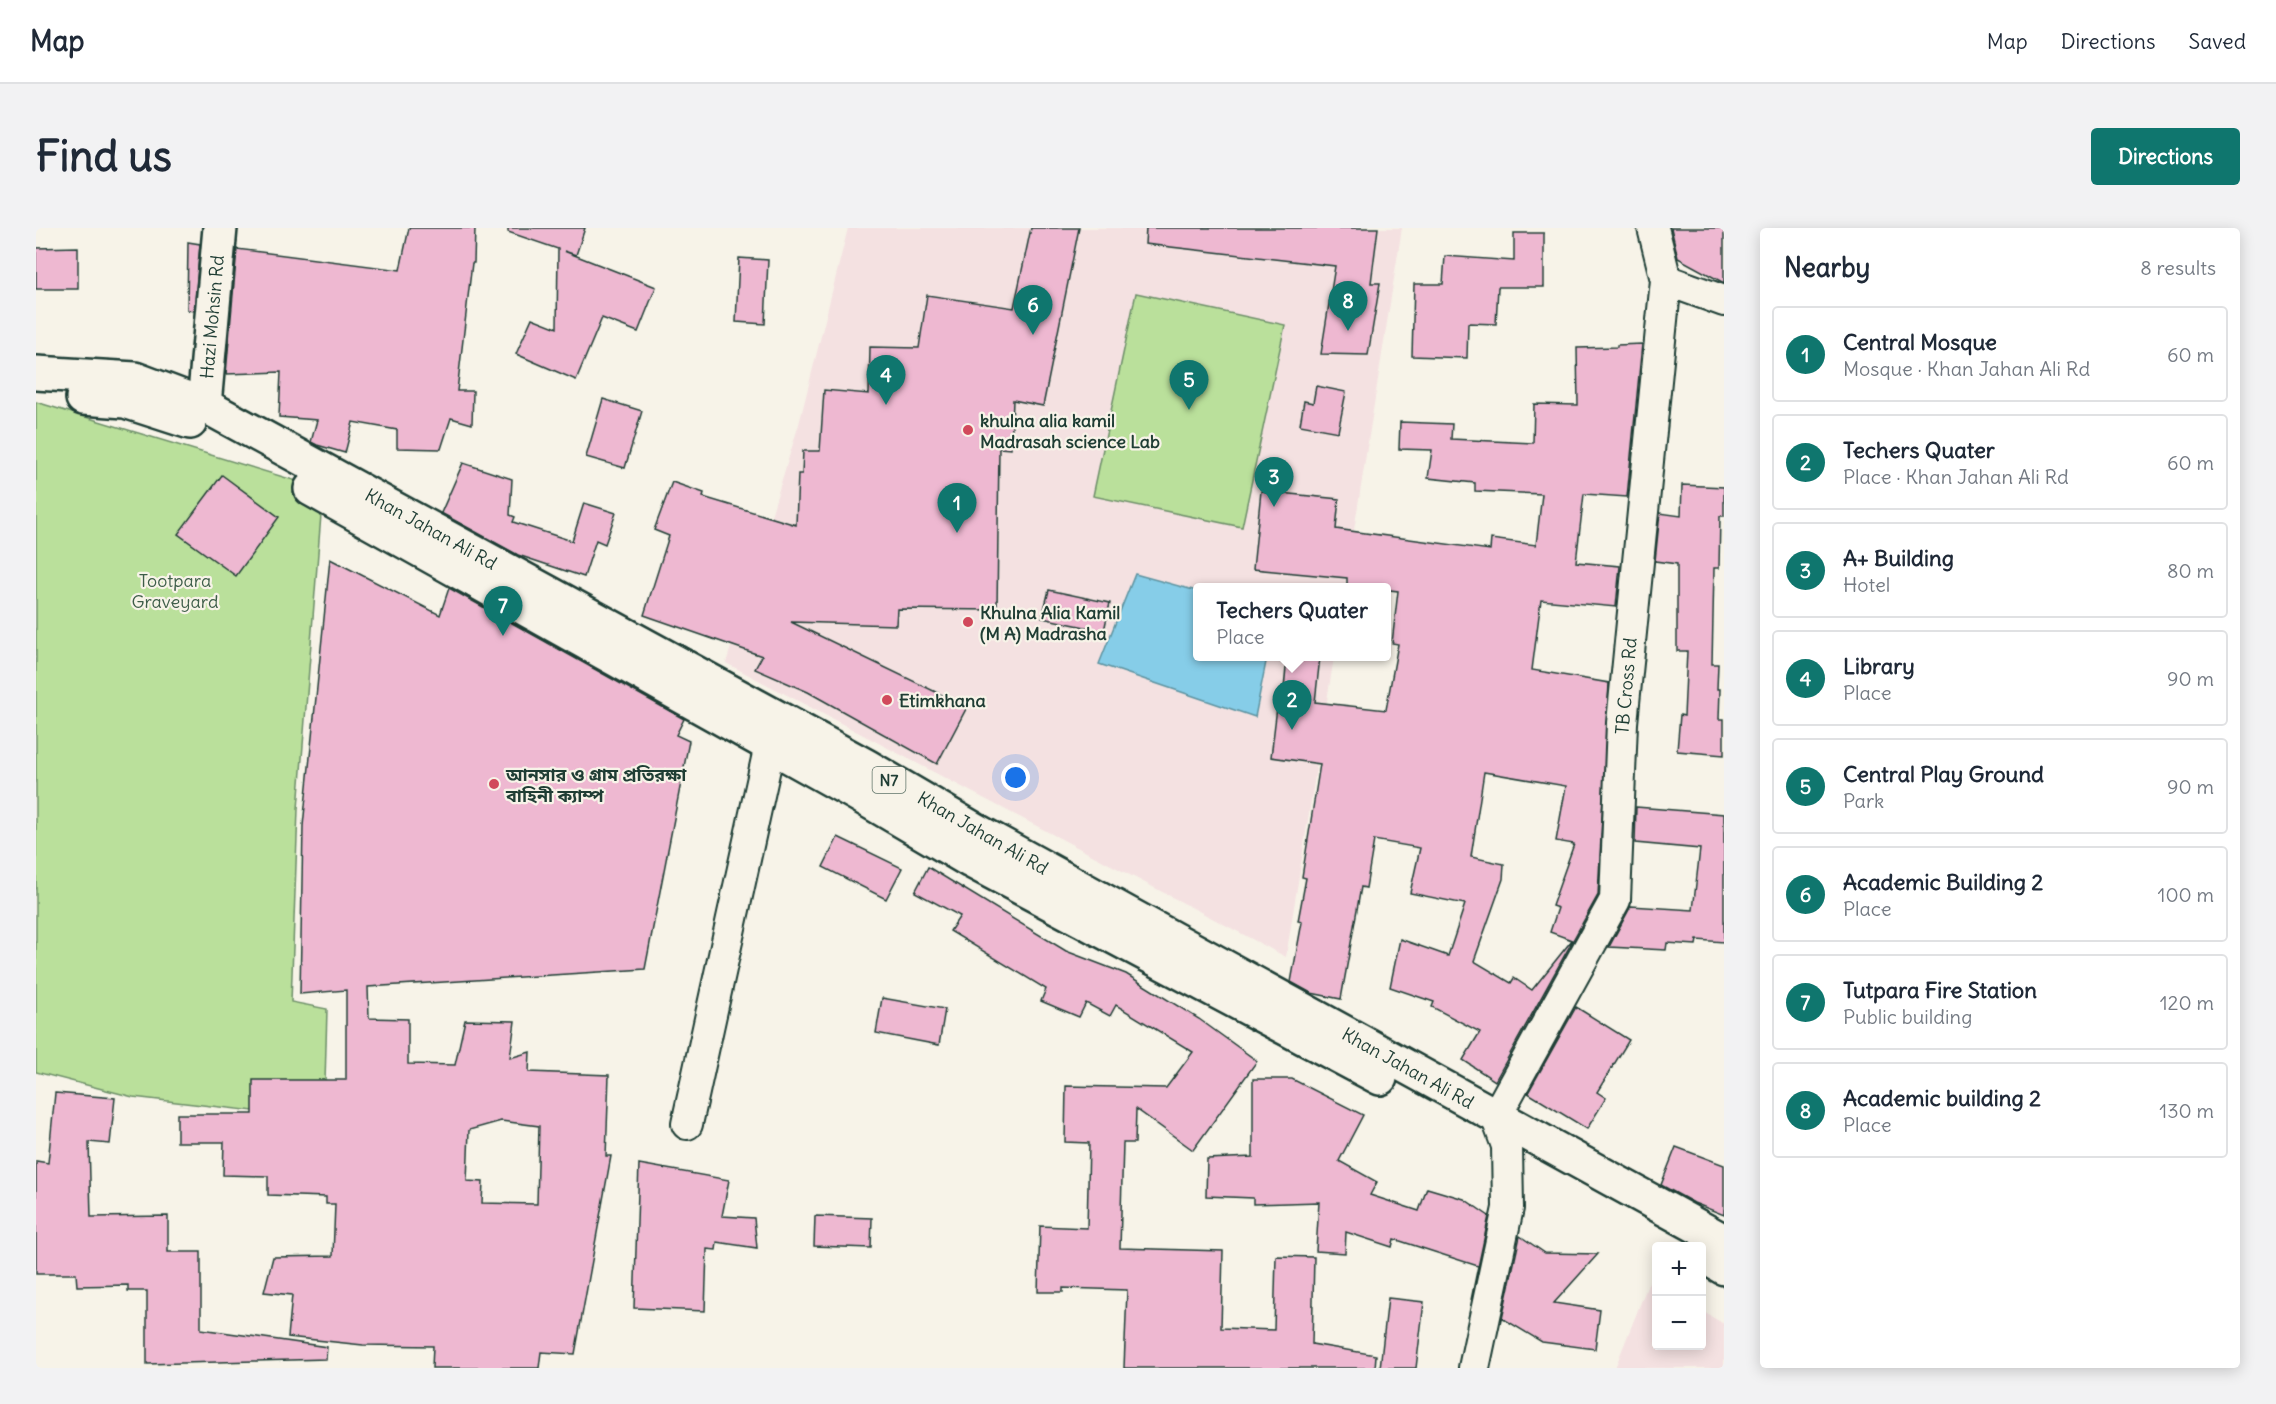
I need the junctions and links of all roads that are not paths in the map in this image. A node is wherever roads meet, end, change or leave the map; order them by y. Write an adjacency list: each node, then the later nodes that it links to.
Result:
1 (220, 228): 7 (main road, Hazi Mohsin Rd)
2 (1653, 228): 3 (street, TB Cross Rd)
3 (1666, 280): 4 (street); 9 (street, TB Cross Rd)
4 (1724, 301)
5 (36, 373): 7 (main road, Khan Jahan Ali Rd / N7)
6 (36, 394): 8 (main road, Khan Jahan Ali Rd / N7)
7 (204, 405): 9 (main road, Khan Jahan Ali Rd / N7)
8 (770, 745): 10 (street); 11 (main road, Khan Jahan Ali Rd / N7)
9 (1496, 1116): 11 (street); 12 (main road, Khan Jahan Ali Rd / N7)
10 (687, 1124)
11 (1507, 1146): 13 (main road, Khan Jahan Ali Rd / N7); 16 (street)
12 (1724, 1241)
13 (1679, 1242)
14 (1706, 1258): 15 (main road)
15 (1724, 1268)
16 (1474, 1368)

